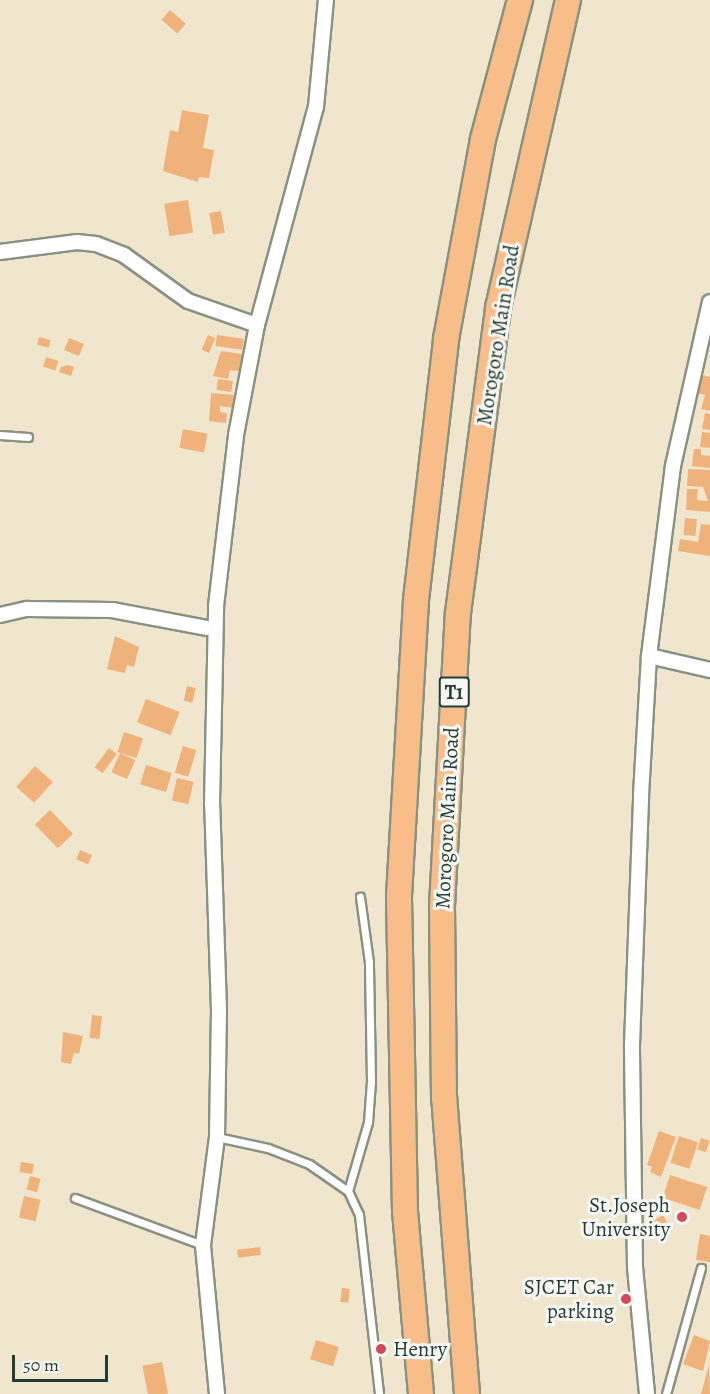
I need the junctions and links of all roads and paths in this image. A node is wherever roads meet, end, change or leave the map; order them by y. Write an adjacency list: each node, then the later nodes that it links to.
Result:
1 (326, 0): 6 (street)
2 (520, 0): 22 (highway, Morogoro Main Road / T1)
3 (567, 0): 23 (highway, Morogoro Main Road / T1)
4 (0, 252): 6 (street)
5 (710, 302): 7 (street)
6 (257, 325): 15 (street)
7 (707, 333): 12 (street)
8 (0, 435): 9 (lane)
9 (28, 436)
10 (0, 615): 11 (street)
11 (206, 628)
12 (649, 656): 13 (street); 24 (street)
13 (710, 670)
14 (360, 897): 16 (lane)
15 (217, 1137): 16 (lane); 18 (street)
16 (348, 1191): 21 (lane)
17 (75, 1198): 18 (lane)
18 (204, 1245): 20 (street)
19 (701, 1268): 25 (lane)
20 (218, 1394)
21 (379, 1394)
22 (421, 1394)
23 (467, 1394)
24 (647, 1394)
25 (666, 1394)

